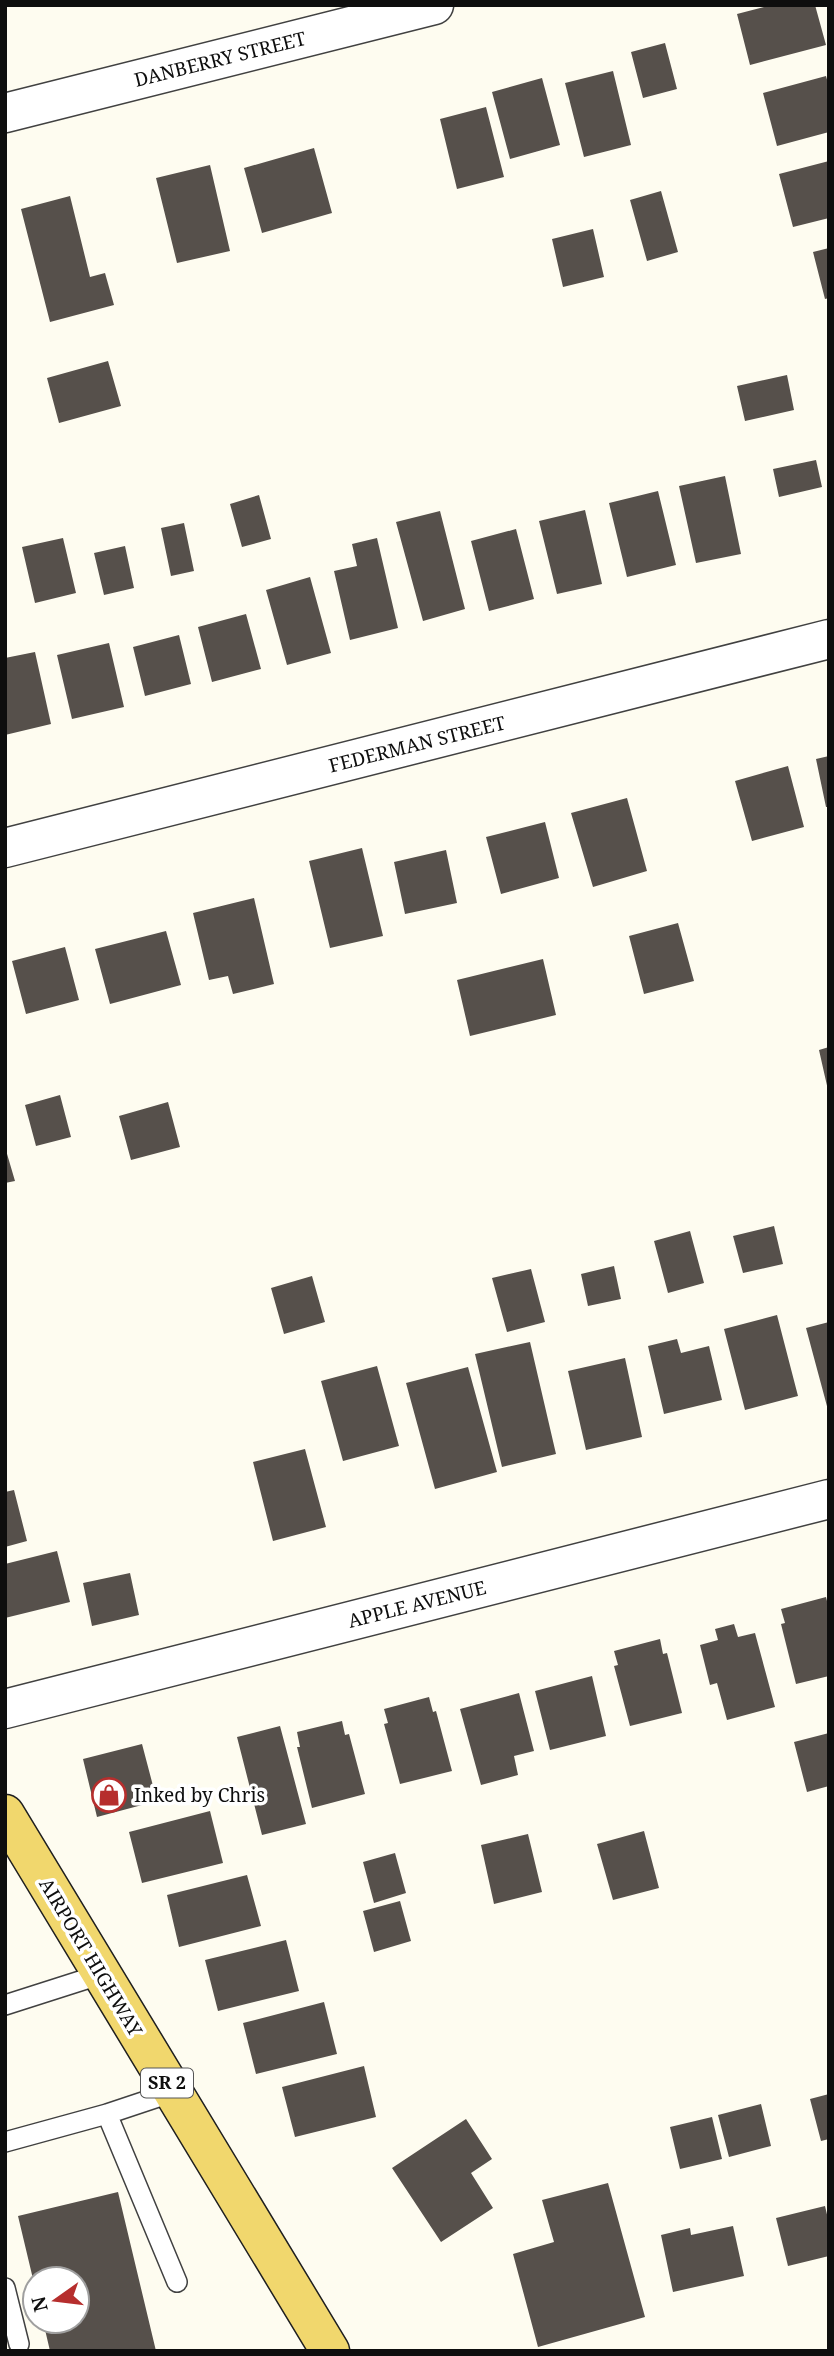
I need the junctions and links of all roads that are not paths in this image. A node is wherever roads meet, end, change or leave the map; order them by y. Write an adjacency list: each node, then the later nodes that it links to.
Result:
1 (434, 5): 2 (street, DANBERRY STREET)
2 (5, 113)
3 (829, 639): 4 (street, FEDERMAN STREET)
4 (5, 848)
5 (829, 1499): 6 (street, APPLE AVENUE)
6 (5, 1709)
7 (5, 1814): 8 (main road, AIRPORT HIGHWAY / SR 2)
8 (102, 1974): 9 (lane); 10 (main road, AIRPORT HIGHWAY / SR 2)
9 (5, 2005)
10 (173, 2092): 11 (lane); 16 (main road, AIRPORT HIGHWAY / SR 2)
11 (107, 2114): 12 (lane); 13 (lane)
12 (5, 2142)
13 (177, 2282)
14 (5, 2288): 15 (lane)
15 (19, 2344)
16 (330, 2351)

